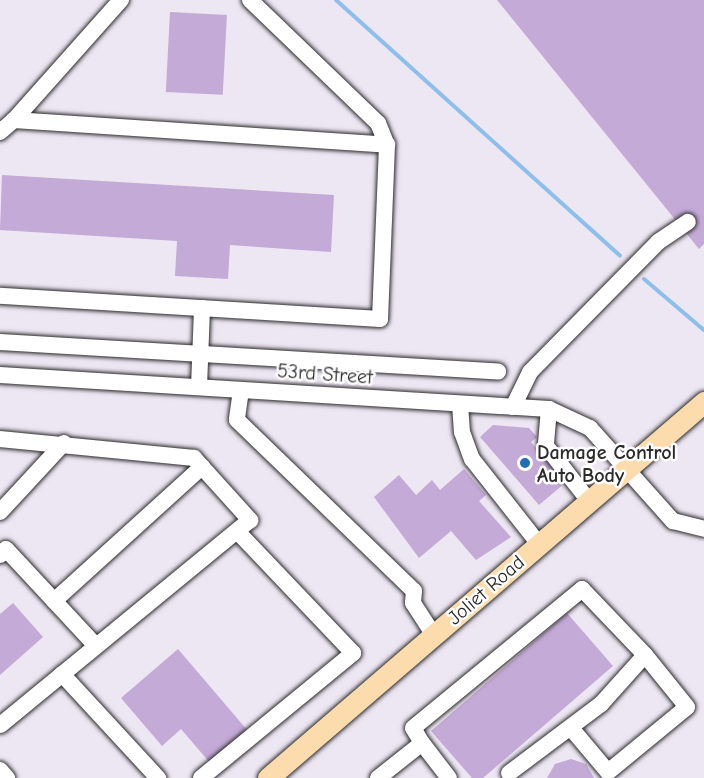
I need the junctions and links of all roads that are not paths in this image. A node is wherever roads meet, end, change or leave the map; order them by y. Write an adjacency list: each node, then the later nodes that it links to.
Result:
1 (121, 0): 3 (street)
2 (250, 0): 5 (street)
3 (14, 120): 4 (street); 5 (street)
4 (0, 132)
5 (387, 145): 8 (street)
6 (688, 222): 17 (street)
7 (0, 296): 8 (street)
8 (202, 308): 10 (street)
9 (0, 342): 10 (street)
10 (200, 355): 11 (street); 13 (street)
11 (498, 372)
12 (0, 375): 13 (street, 53rd Street)
13 (199, 387): 14 (street, 53rd Street)
14 (241, 390): 16 (street, 53rd Street); 30 (street)
15 (704, 402): 22 (main road, Joliet Road)
16 (460, 404): 17 (street, 53rd Street); 27 (street)
17 (513, 407): 18 (street, 53rd Street)
18 (549, 409): 22 (street, 53rd Street); 23 (street)
19 (0, 439): 20 (street)
20 (64, 443): 21 (street); 24 (street)
21 (202, 467): 26 (street); 29 (street)
22 (626, 469): 23 (main road, Joliet Road); 25 (street, 53rd Street)
23 (589, 501): 27 (main road, Joliet Road)
24 (0, 512)
25 (704, 529)
26 (237, 531): 31 (street); 42 (street)
27 (539, 544): 30 (main road, Joliet Road)
28 (2, 549): 29 (street)
29 (54, 601): 31 (street)
30 (434, 634): 38 (main road, Joliet Road)
31 (96, 646): 33 (street)
32 (645, 655): 35 (street); 35 (street); 36 (street)
33 (62, 674): 34 (street); 41 (street)
34 (0, 725)
35 (571, 728): 39 (street)
36 (422, 743): 43 (street); 44 (street)
37 (0, 770): 40 (street)
38 (276, 776)
39 (508, 776)
40 (7, 778)
41 (158, 778)
42 (201, 778)
43 (378, 778)
44 (449, 778)

